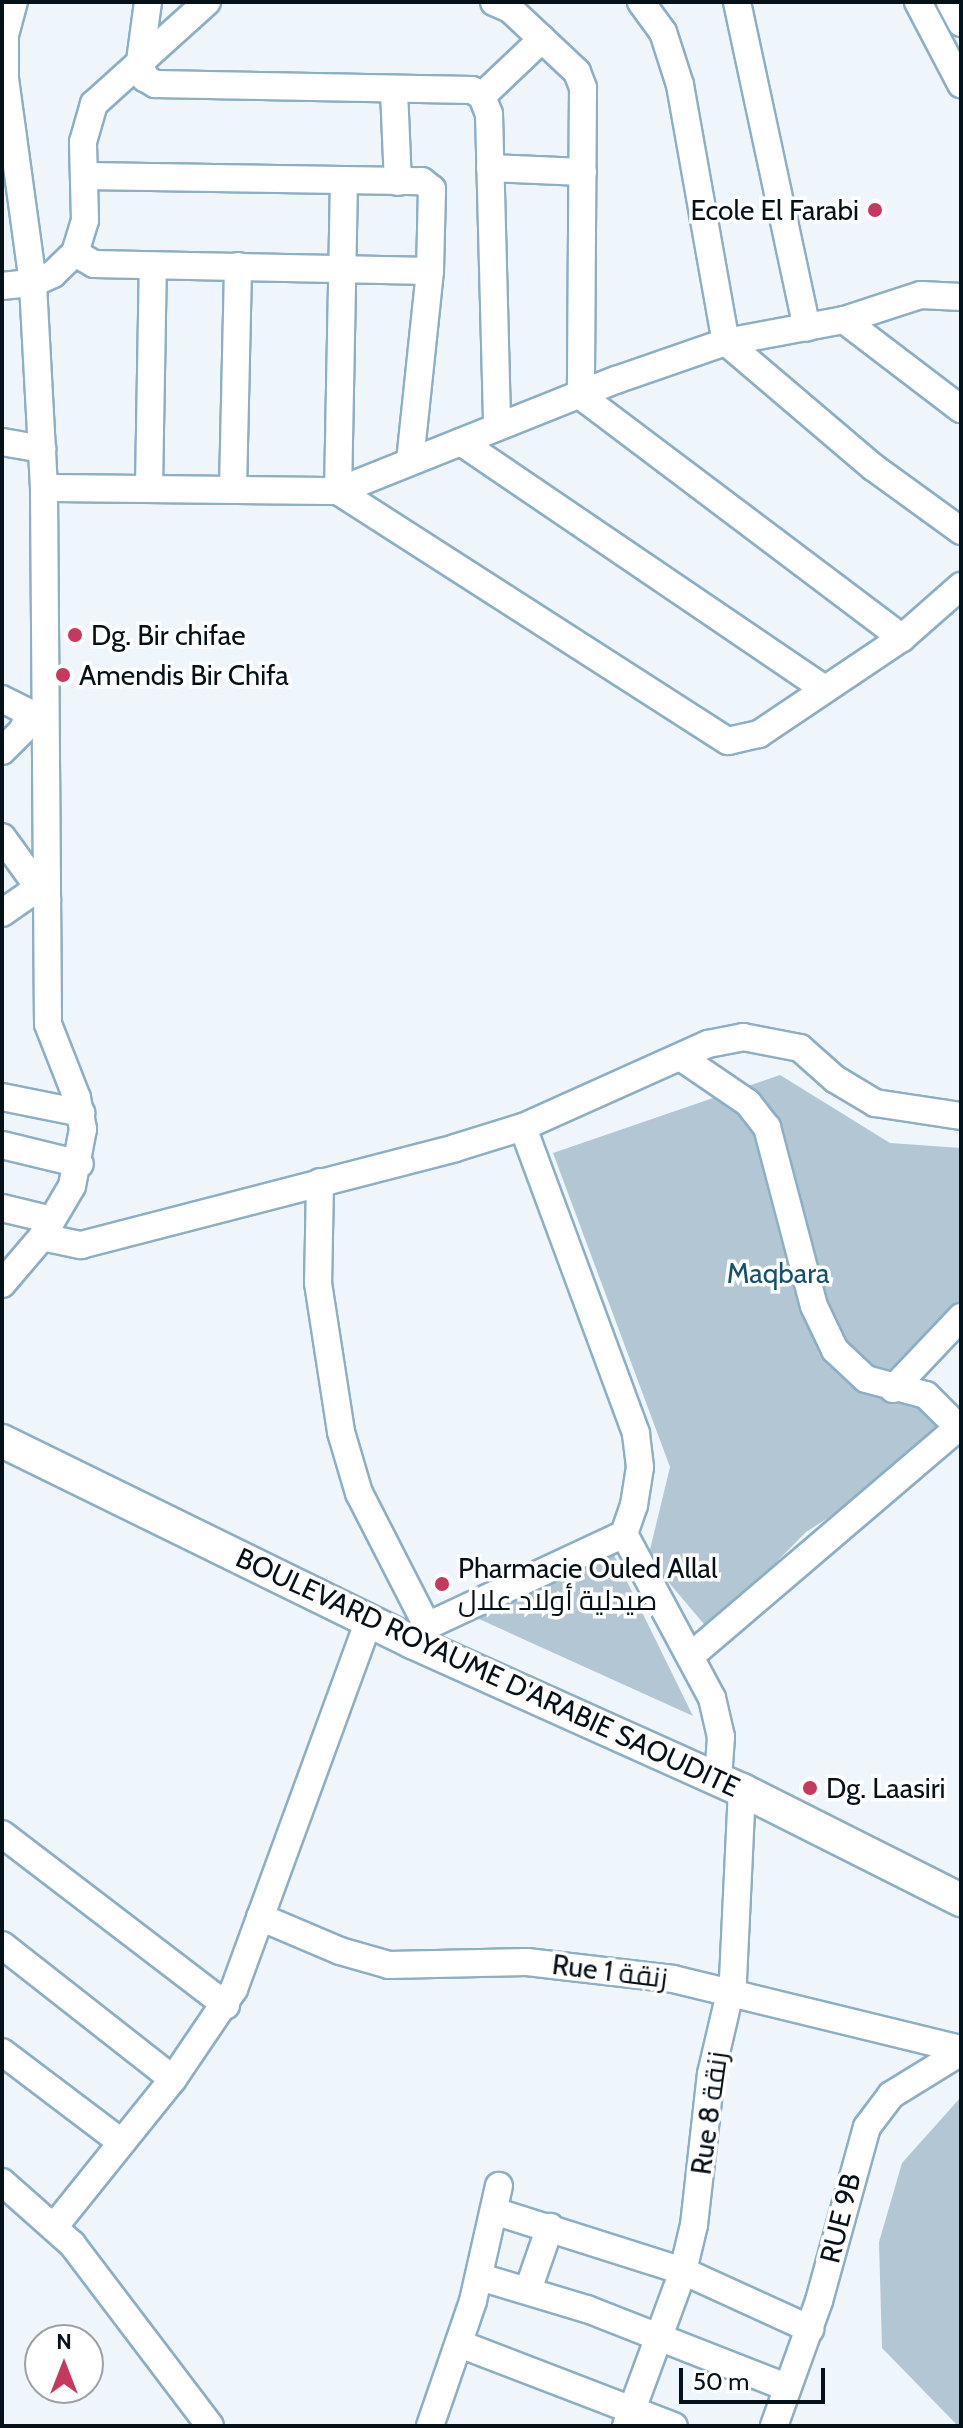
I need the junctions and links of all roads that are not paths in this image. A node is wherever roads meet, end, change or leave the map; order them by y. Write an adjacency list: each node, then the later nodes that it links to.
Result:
1 (14, 2): 10 (street)
2 (148, 2): 12 (street)
3 (207, 2): 12 (street)
4 (494, 2): 11 (street)
5 (641, 2): 31 (street)
6 (737, 2): 30 (street)
7 (918, 2): 13 (street)
8 (950, 2): 9 (street)
9 (961, 23)
10 (3, 37): 26 (street)
11 (542, 39): 15 (street); 17 (street)
12 (140, 61): 14 (street); 18 (street)
13 (961, 84)
14 (394, 91): 15 (street); 20 (street)
15 (482, 96): 16 (street)
16 (490, 168): 17 (street); 34 (street)
17 (583, 172): 32 (street)
18 (86, 176): 19 (street); 21 (street)
19 (344, 180): 20 (street); 24 (street)
20 (398, 182): 25 (street)
21 (75, 253): 23 (street); 26 (street)
22 (238, 266): 23 (street); 24 (street); 41 (street)
23 (153, 267): 39 (street)
24 (342, 268): 25 (street); 42 (street)
25 (430, 271): 38 (street)
26 (33, 283): 27 (street); 37 (street)
27 (2, 286)
28 (961, 297): 29 (street)
29 (844, 320): 30 (street); 33 (street)
30 (807, 328): 31 (street)
31 (726, 342): 32 (street); 43 (street)
32 (581, 396): 34 (street); 45 (street)
33 (961, 409)
34 (497, 426): 36 (street)
35 (2, 442): 37 (street)
36 (461, 442): 38 (street); 46 (street)
37 (42, 449): 40 (street)
38 (410, 461): 42 (street)
39 (149, 487): 40 (street); 41 (street)
40 (44, 488): 48 (street)
41 (233, 489): 42 (street)
42 (338, 491): 46 (street)
43 (961, 531)
44 (961, 586): 45 (street)
45 (902, 638): 46 (street)
46 (823, 688)
47 (2, 699): 48 (street)
48 (36, 718): 49 (street); 51 (street)
49 (2, 751)
50 (2, 837): 51 (street)
51 (42, 894): 52 (street); 55 (street)
52 (2, 913)
53 (682, 1058): 56 (street); 57 (street); 65 (street)
54 (2, 1097): 55 (street)
55 (81, 1113): 59 (street)
56 (961, 1116)
57 (523, 1127): 60 (street); 68 (street)
58 (2, 1145): 59 (street)
59 (80, 1164): 62 (street)
60 (320, 1182): 62 (street); 70 (street)
61 (2, 1208): 62 (street)
62 (47, 1228): 63 (street)
63 (6, 1275)
64 (961, 1317): 65 (street)
65 (893, 1389): 66 (street)
66 (961, 1428): 71 (street)
67 (6, 1445): 69 (main road, BOULEVARD ROYAUME D'ARABIE SAOUDITE)
68 (624, 1534): 70 (street); 71 (street, Rue 8 زنقة)
69 (369, 1621): 70 (main road, BOULEVARD ROYAUME D'ARABIE SAOUDITE); 75 (street)
70 (420, 1634): 72 (main road, BOULEVARD ROYAUME D'ARABIE SAOUDITE)
71 (693, 1654): 72 (street, Rue 8 زنقة)
72 (730, 1785): 74 (main road, BOULEVARD ROYAUME D'ARABIE SAOUDITE); 77 (street, Rue 8 زنقة)
73 (2, 1834): 78 (street)
74 (961, 1900)
75 (260, 1917): 77 (street, Rue 1 زنقة); 78 (street)
76 (2, 1945): 81 (street)
77 (730, 1994): 79 (street, Rue 1 زنقة); 86 (street, Rue 8 زنقة)
78 (226, 2005): 81 (street)
79 (961, 2050): 89 (street, RUE 9B)
80 (2, 2052): 82 (street)
81 (173, 2079): 82 (street)
82 (121, 2142): 84 (street)
83 (2, 2182): 84 (street)
84 (54, 2227): 94 (street)
85 (550, 2227): 86 (street); 87 (street); 88 (street)
86 (683, 2271): 89 (street); 90 (street, Rue 8 زنقة)
87 (480, 2277): 88 (street); 91 (street)
88 (528, 2290): 90 (street)
89 (810, 2329): 92 (street, RUE 9B)
90 (656, 2338): 92 (street); 93 (street, Rue 8 زنقة)
91 (460, 2344): 93 (street); 95 (street)
92 (786, 2387): 97 (street, RUE 9B)
93 (629, 2418): 96 (street)
94 (210, 2426)
95 (430, 2426)
96 (674, 2426)
97 (774, 2426)

